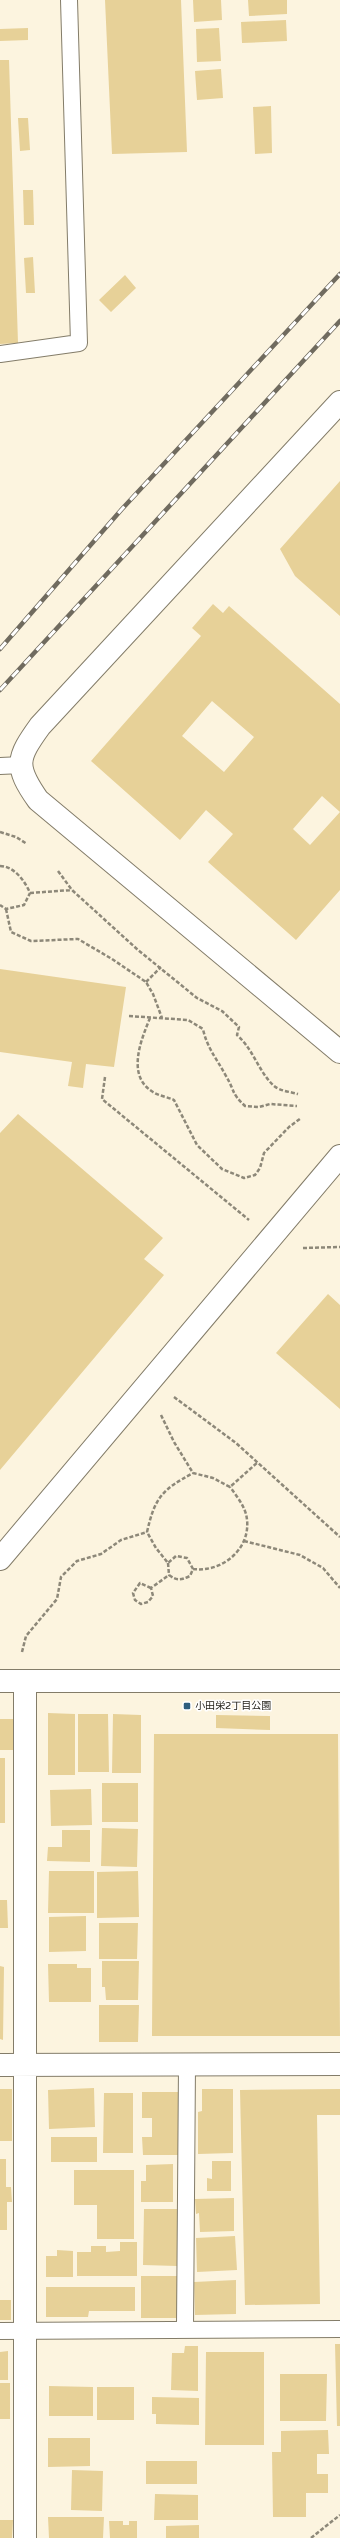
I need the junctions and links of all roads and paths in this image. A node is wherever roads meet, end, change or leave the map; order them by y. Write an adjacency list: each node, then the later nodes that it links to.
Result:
1 (69, 0): 2 (lane)
2 (0, 354)
3 (340, 402): 4 (street)
4 (22, 765): 5 (lane); 19 (street)
5 (0, 766)
6 (0, 832): 7 (path)
7 (27, 844)
8 (0, 866): 11 (path)
9 (58, 871): 10 (path)
10 (72, 890): 11 (path); 14 (path)
11 (30, 893): 13 (path)
12 (0, 905): 13 (path)
13 (6, 909): 15 (path)
14 (161, 968): 15 (path); 21 (path)
15 (146, 982): 18 (path)
16 (129, 1016): 17 (path)
17 (150, 1018): 18 (path); 23 (path)
18 (162, 1018): 22 (path)
19 (340, 1052)
20 (105, 1077): 25 (path)
21 (298, 1094)
22 (297, 1106)
23 (301, 1118)
24 (340, 1156): 36 (street)
25 (255, 1225)
26 (340, 1247): 27 (path)
27 (299, 1248)
28 (172, 1396): 30 (path)
29 (160, 1411): 31 (path)
30 (258, 1462): 32 (path); 34 (path)
31 (193, 1473): 32 (path); 33 (path)
32 (230, 1487): 35 (path)
33 (147, 1532): 37 (path); 42 (path)
34 (340, 1537)
35 (244, 1541): 38 (path); 41 (path)
36 (0, 1559)
37 (168, 1563): 38 (path); 39 (path)
38 (192, 1569): 39 (path)
39 (169, 1575): 40 (path)
40 (151, 1588): 40 (path)
41 (340, 1588)
42 (21, 1657)
43 (0, 1681): 45 (street)
44 (340, 1681): 45 (street)
45 (25, 1682): 48 (street)
46 (340, 2064): 49 (street)
47 (0, 2065): 48 (street)
48 (24, 2065): 49 (street); 53 (street)
49 (187, 2065): 50 (lane)
50 (185, 2328): 51 (lane); 53 (lane)
51 (340, 2329)
52 (0, 2331): 53 (lane)
53 (25, 2331): 55 (street)
54 (340, 2515): 56 (path)
55 (25, 2538)
56 (311, 2538)

